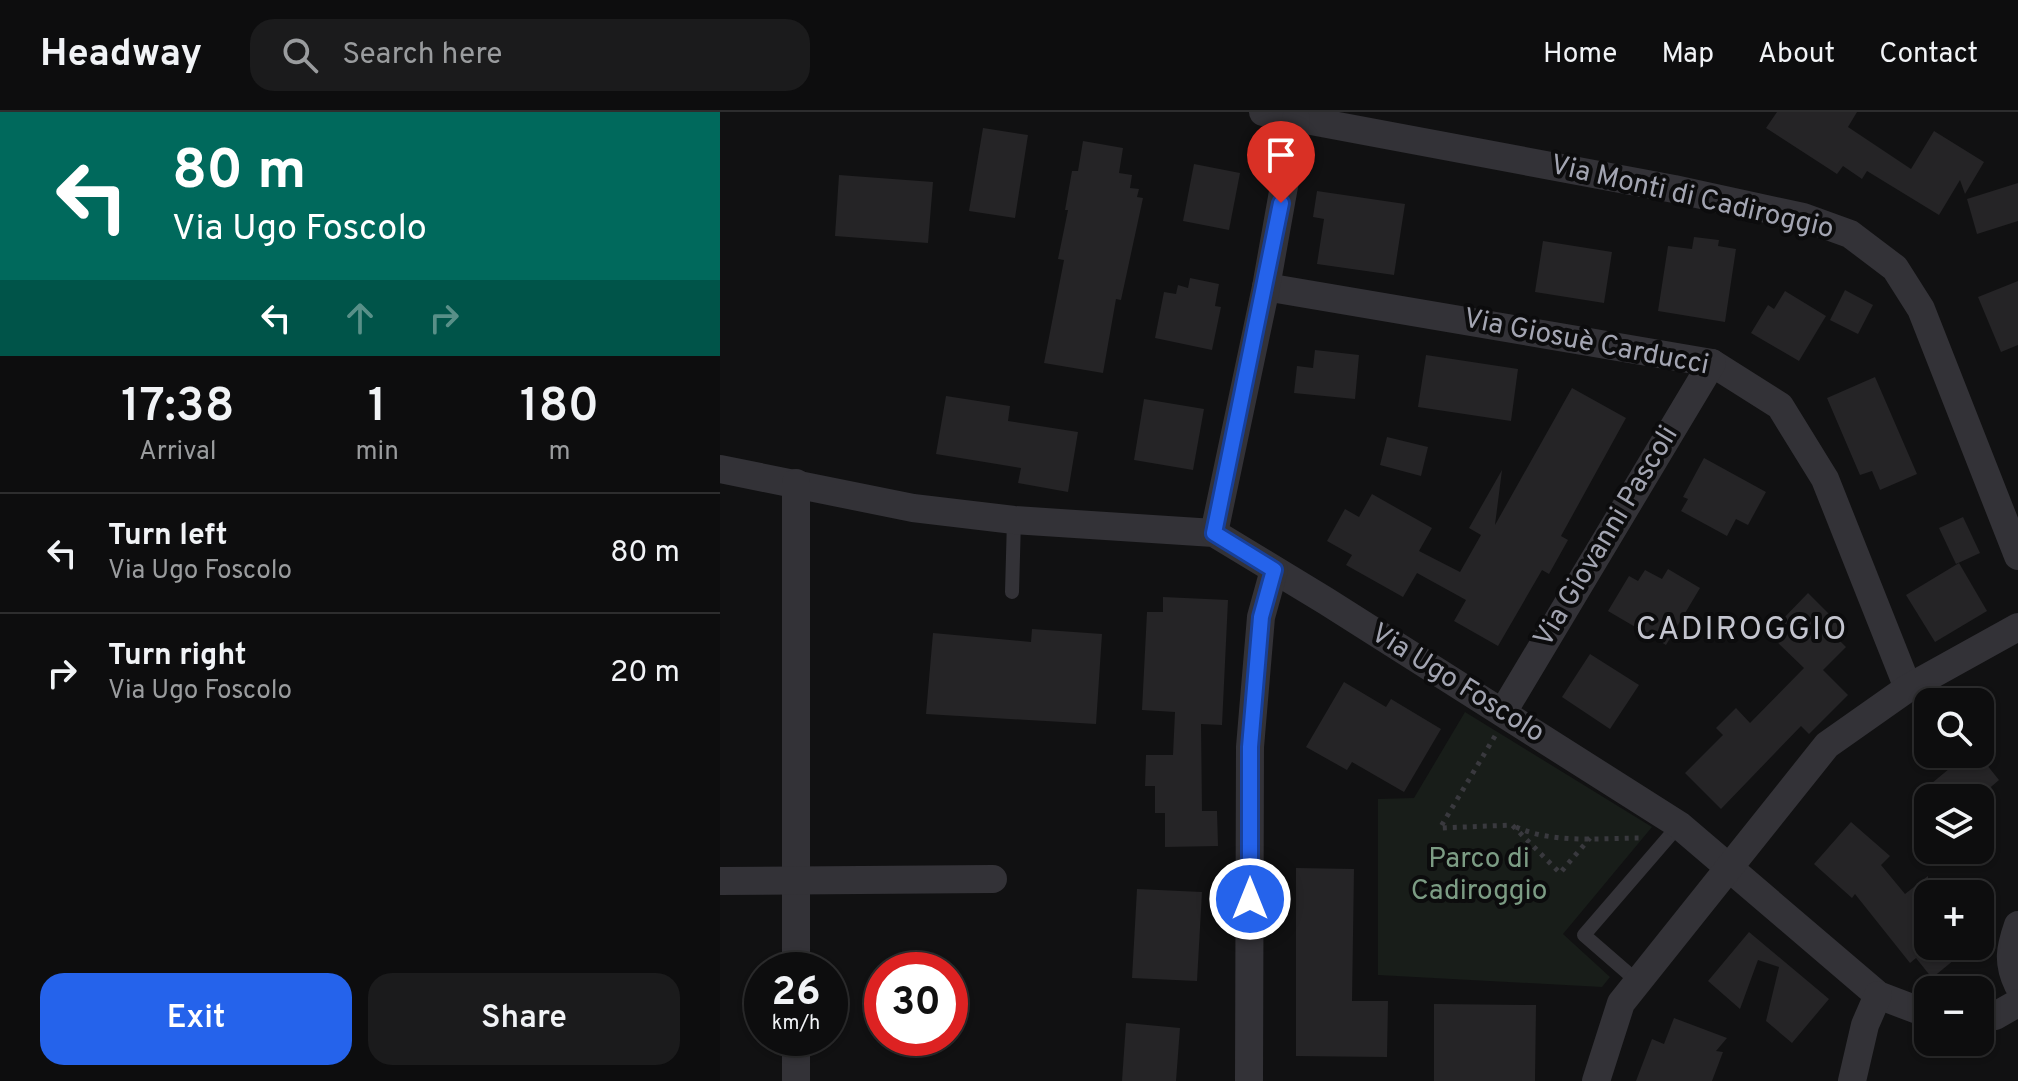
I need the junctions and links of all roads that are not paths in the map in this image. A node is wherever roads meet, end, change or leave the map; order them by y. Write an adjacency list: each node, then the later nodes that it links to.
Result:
1 (1263, 112): 2 (street, Via Monti di Cadiroggio)
2 (1296, 119): 3 (street); 9 (street, Via Monti di Cadiroggio)
3 (1266, 287): 4 (street, Via Giosuè Carducci); 8 (street)
4 (1712, 363): 13 (street, Via Giosuè Carducci); 14 (street, Via Giovanni Pascoli)
5 (720, 469): 6 (street)
6 (796, 483): 7 (street); 19 (street)
7 (1014, 520): 8 (street); 11 (lane)
8 (1214, 533): 10 (street, Via Ugo Foscolo)
9 (2018, 556)
10 (1274, 570): 14 (street, Via Ugo Foscolo); 30 (street)
11 (1012, 592)
12 (2018, 627): 13 (street)
13 (1908, 688): 16 (street)
14 (1503, 712): 15 (street, Via Ugo Foscolo)
15 (1674, 832): 16 (street, Via Ugo Foscolo); 22 (lane)
16 (1728, 866): 22 (street); 24 (street, Via Ugo Foscolo)
17 (993, 879): 19 (street)
18 (720, 881): 19 (street)
19 (797, 882): 21 (street)
20 (2018, 925): 23 (street)
21 (796, 952)
22 (1637, 981): 31 (street)
23 (2018, 985)
24 (1878, 995): 26 (street, Via Ugo Foscolo); 32 (street)
25 (2018, 1003): 27 (street)
26 (1914, 1009)
27 (1994, 1016)
28 (796, 1056): 29 (street)
29 (796, 1081)
30 (1249, 1081)
31 (1596, 1081)
32 (1852, 1081)

